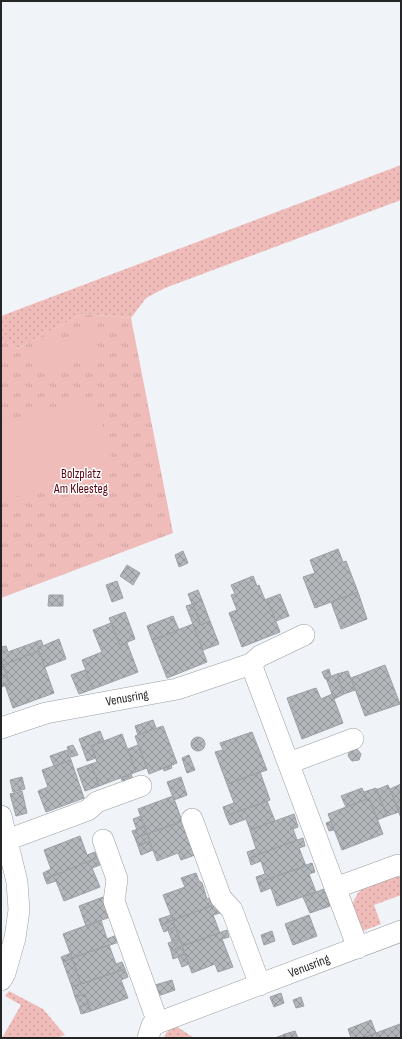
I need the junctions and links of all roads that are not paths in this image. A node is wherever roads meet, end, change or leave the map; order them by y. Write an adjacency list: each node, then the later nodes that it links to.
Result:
1 (304, 635): 2 (street, Venusring)
2 (251, 664): 3 (street, Venusring); 5 (street)
3 (1, 728)
4 (353, 739): 5 (street)
5 (289, 763): 12 (street)
6 (141, 786): 9 (street)
7 (1, 816): 9 (street)
8 (192, 819): 16 (street)
9 (7, 840): 15 (street)
10 (102, 840): 17 (street, Venusring)
11 (401, 866): 12 (street)
12 (335, 888): 14 (street)
13 (401, 931): 14 (street, Venusring)
14 (358, 948): 16 (street, Venusring)
15 (1, 980)
16 (260, 985): 17 (street, Venusring)
17 (153, 1031)

